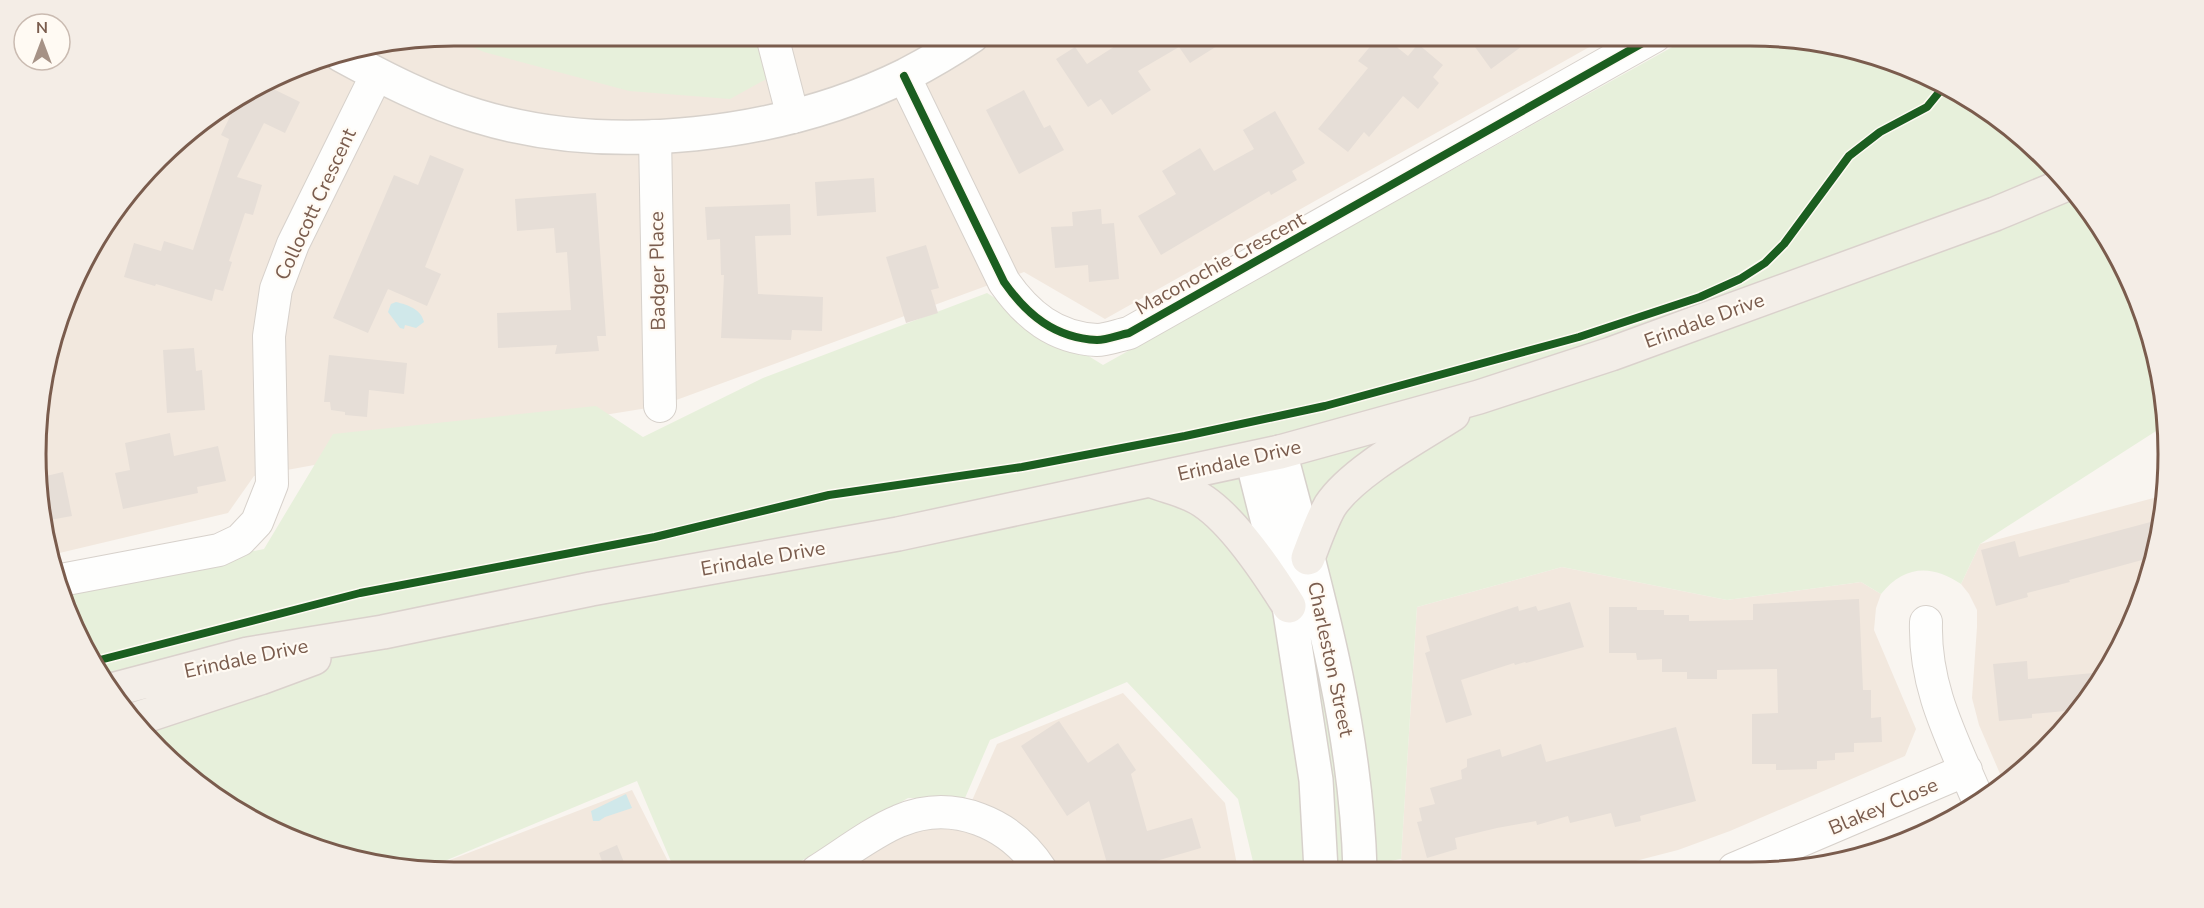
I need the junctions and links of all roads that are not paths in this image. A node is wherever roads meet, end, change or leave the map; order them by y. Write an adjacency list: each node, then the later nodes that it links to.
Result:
1 (775, 46): 7 (street)
2 (955, 46): 6 (street)
3 (1637, 46): 6 (street, Maconochie Crescent)
4 (350, 60): 5 (street)
5 (377, 74): 8 (street); 15 (street, Collocott Crescent)
6 (904, 76): 7 (street)
7 (793, 117): 8 (street)
8 (655, 136): 11 (street, Badger Place)
9 (2058, 188): 10 (main road, Erindale Drive)
10 (1479, 397): 12 (main road, Erindale Drive); 14 (main road)
11 (660, 406)
12 (1266, 456): 13 (main road, Erindale Drive); 14 (street, Charleston Street); 16 (street, Charleston Street)
13 (1151, 481): 16 (main road); 18 (main road, Erindale Drive)
14 (1308, 558): 26 (street, Charleston Street)
15 (66, 579)
16 (1289, 606): 25 (street, Charleston Street)
17 (1926, 622): 21 (street)
18 (383, 632): 19 (main road, Erindale Drive); 20 (main road, Erindale Drive)
19 (120, 688)
20 (143, 717)
21 (1966, 770): 22 (street); 27 (street, Blakey Close)
22 (1975, 793)
23 (832, 862): 24 (street)
24 (1036, 862)
25 (1321, 862)
26 (1360, 862)
27 (1748, 862)

